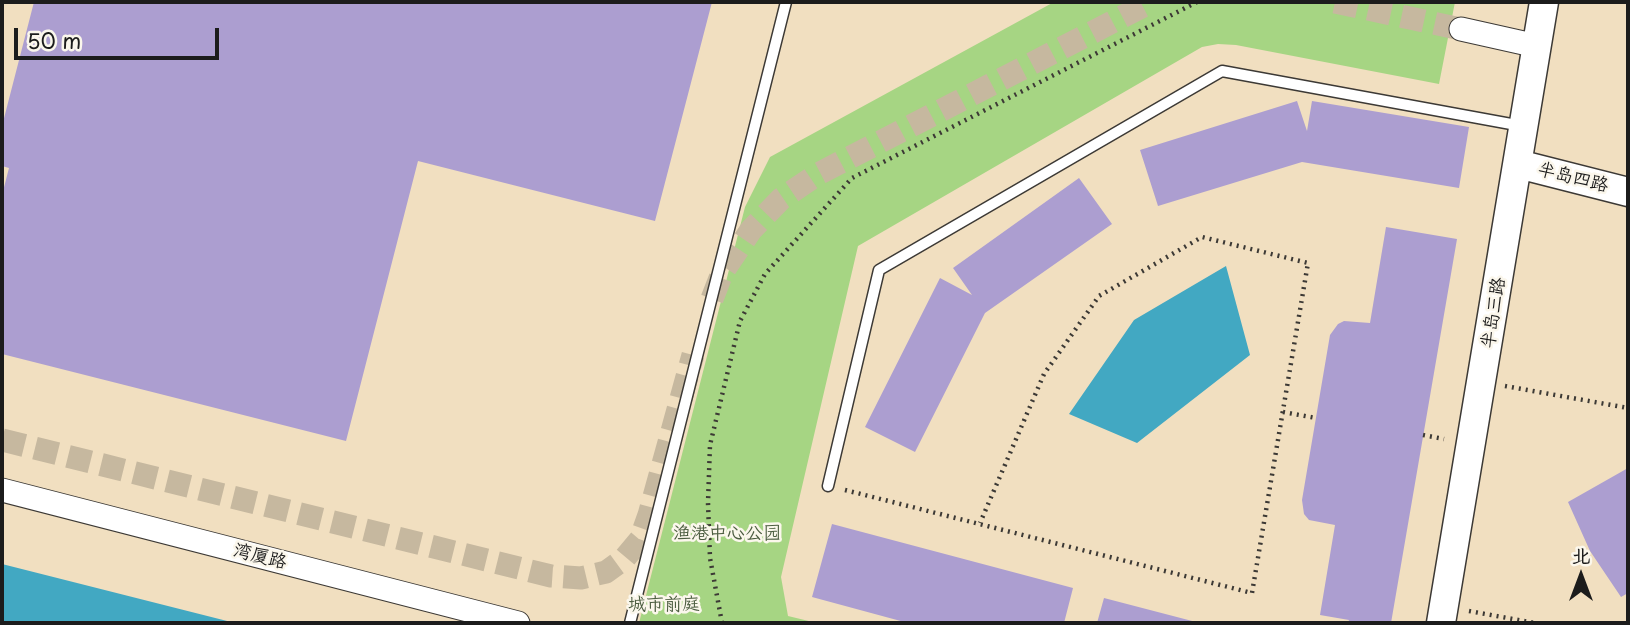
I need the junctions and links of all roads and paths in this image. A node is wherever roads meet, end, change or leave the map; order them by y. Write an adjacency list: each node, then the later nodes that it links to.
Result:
1 (786, 2): 18 (lane)
2 (1197, 2): 19 (path)
3 (1545, 2): 5 (street, 半岛三路)
4 (1461, 29): 5 (street)
5 (1537, 46): 6 (street, 半岛三路)
6 (1524, 126): 7 (street, 半岛三路); 13 (lane)
7 (1518, 164): 8 (street, 半岛四路); 9 (street, 半岛三路)
8 (1628, 192)
9 (1483, 382): 10 (path); 16 (street, 半岛三路)
10 (1628, 408)
11 (1283, 412): 12 (path); 15 (path); 15 (path)
12 (1316, 418)
13 (828, 485): 15 (path)
14 (2, 490): 17 (street, 湾厦路)
15 (980, 523)
16 (1443, 615): 20 (path)
17 (518, 623)
18 (630, 623)
19 (722, 623)
20 (1527, 623): 21 (path)
21 (1535, 623)

